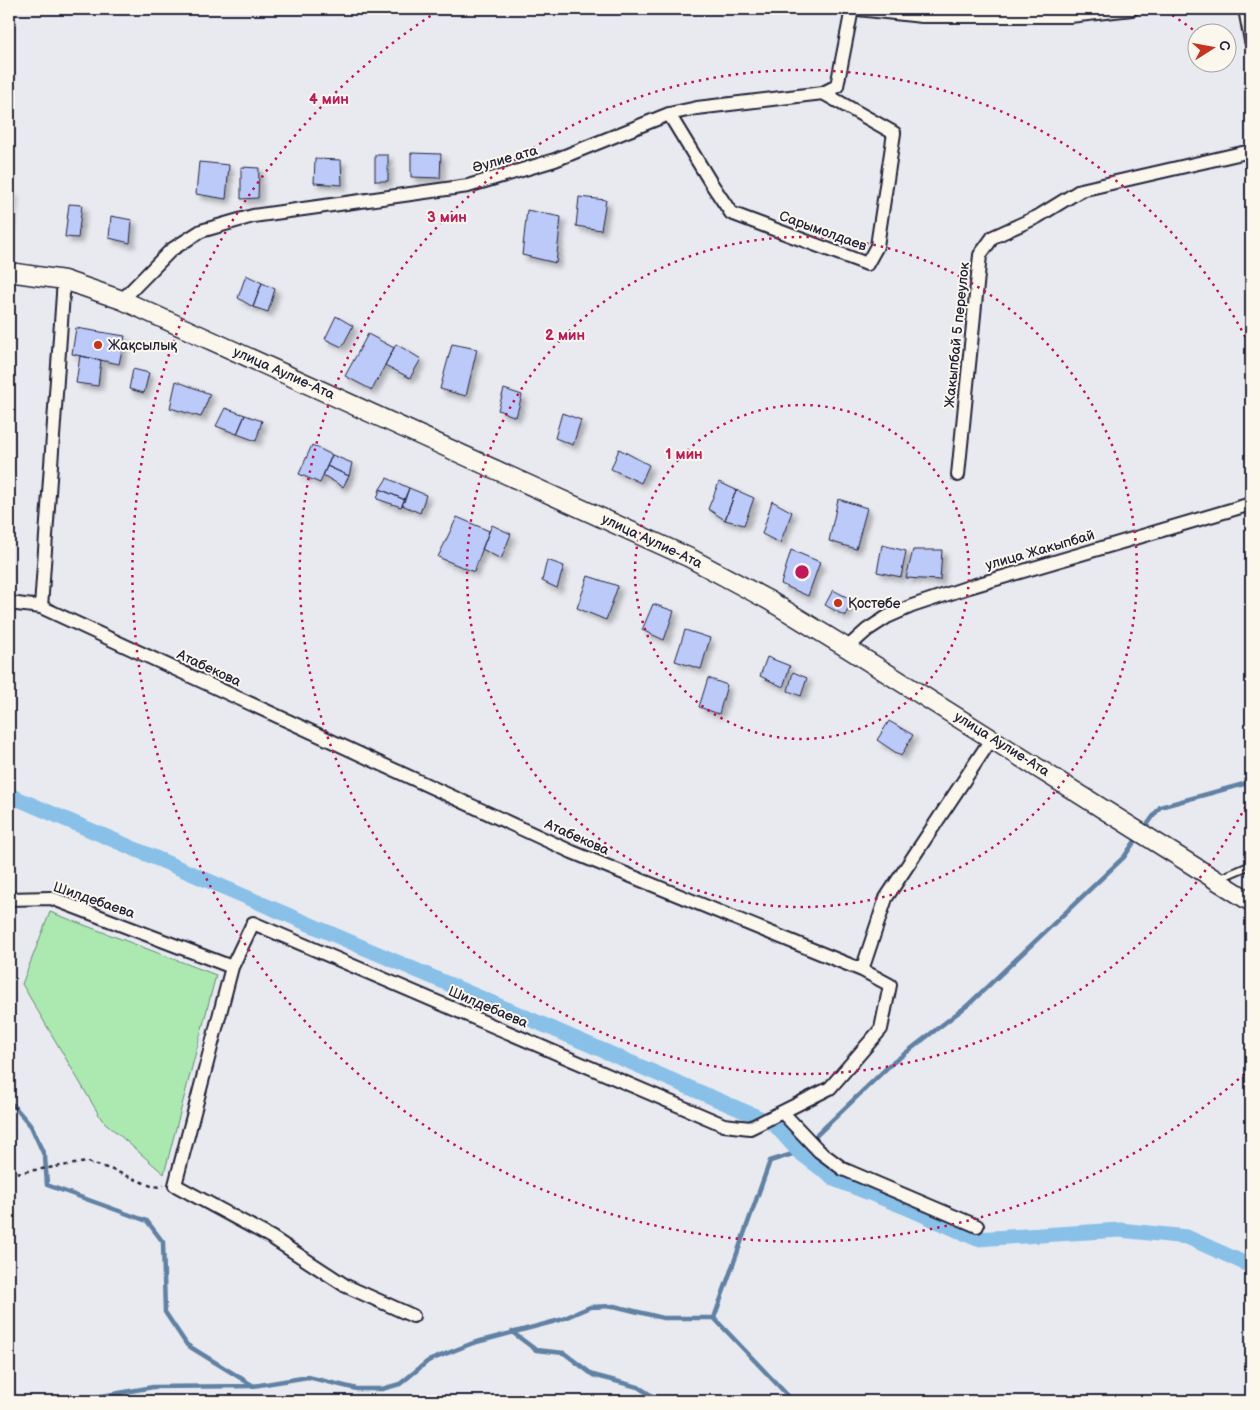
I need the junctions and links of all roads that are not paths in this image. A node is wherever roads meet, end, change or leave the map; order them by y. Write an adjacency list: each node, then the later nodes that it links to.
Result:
1 (852, 9): 7 (street)
2 (858, 9): 5 (street)
3 (1132, 9): 5 (street)
4 (1245, 9): 6 (street)
5 (924, 12)
6 (1251, 41)
7 (823, 93): 8 (street, Әулие ата); 8 (street, Сарымолдаев)
8 (669, 114): 12 (street, Әулие ата)
9 (1251, 151): 13 (street, Жакыпбай 5 переулок)
10 (9, 272): 11 (main road, улица Аулие-Ата)
11 (64, 280): 12 (main road, улица Аулие-Ата); 16 (street)
12 (122, 300): 17 (main road, улица Аулие-Ата)
13 (958, 475)
14 (1251, 504): 17 (street, улица Жакыпбай)
15 (9, 603): 16 (street, Атабекова)
16 (41, 608): 24 (street, Атабекова)
17 (848, 648): 18 (main road, улица Аулие-Ата)
18 (992, 738): 20 (main road, улица Аулие-Ата); 24 (street)
19 (1251, 865): 20 (lane)
20 (1216, 880): 22 (main road, улица Аулие-Ата)
21 (9, 899): 23 (street, Шилдебаева)
22 (1251, 902)
23 (232, 967): 25 (street, Шилдебаева); 27 (street)
24 (862, 970): 25 (street, Шилдебаева)
25 (782, 1112): 26 (street)
26 (977, 1226)
27 (413, 1316)

